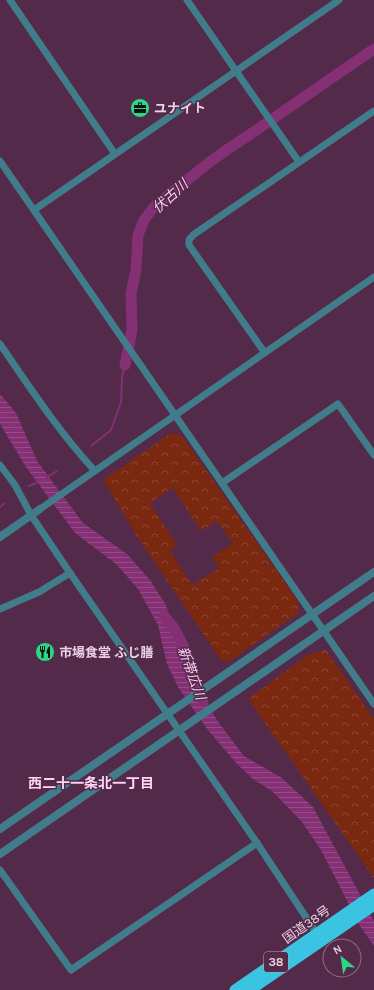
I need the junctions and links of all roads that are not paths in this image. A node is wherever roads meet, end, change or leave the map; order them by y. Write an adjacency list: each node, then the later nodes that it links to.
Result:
1 (10, 0): 6 (street)
2 (187, 0): 4 (street)
3 (339, 0): 4 (street)
4 (236, 71): 6 (street); 8 (street)
5 (374, 112): 8 (street)
6 (115, 154): 9 (street)
7 (0, 161): 9 (street)
8 (299, 162): 12 (street)
9 (34, 210): 13 (street)
10 (374, 277): 12 (street)
11 (0, 344): 16 (street)
12 (265, 353): 13 (street)
13 (175, 415): 16 (street); 17 (street)
14 (374, 455): 17 (street)
15 (0, 465): 19 (street)
16 (95, 471): 18 (street)
17 (222, 484): 25 (street)
18 (40, 509): 19 (street)
19 (31, 515): 20 (street); 22 (street)
20 (0, 537)
21 (374, 572): 25 (street)
22 (70, 573): 24 (street); 28 (street)
23 (374, 596): 26 (street)
24 (0, 608)
25 (312, 614): 26 (street); 28 (street)
26 (324, 631): 27 (street); 29 (street)
27 (374, 704)
28 (167, 714): 29 (street); 30 (street)
29 (179, 731): 31 (street); 32 (street)
30 (0, 829)
31 (256, 842): 33 (street); 37 (street)
32 (0, 854)
33 (0, 870)
34 (374, 894): 36 (highway, 国道38号 / 38)
35 (374, 905): 36 (highway, 国道38号 / 38)
36 (329, 931): 37 (highway, 国道38号 / 38)
37 (319, 937): 38 (highway, 国道38号 / 38); 39 (highway, 国道38号 / 38)
38 (235, 990)
39 (250, 990)

